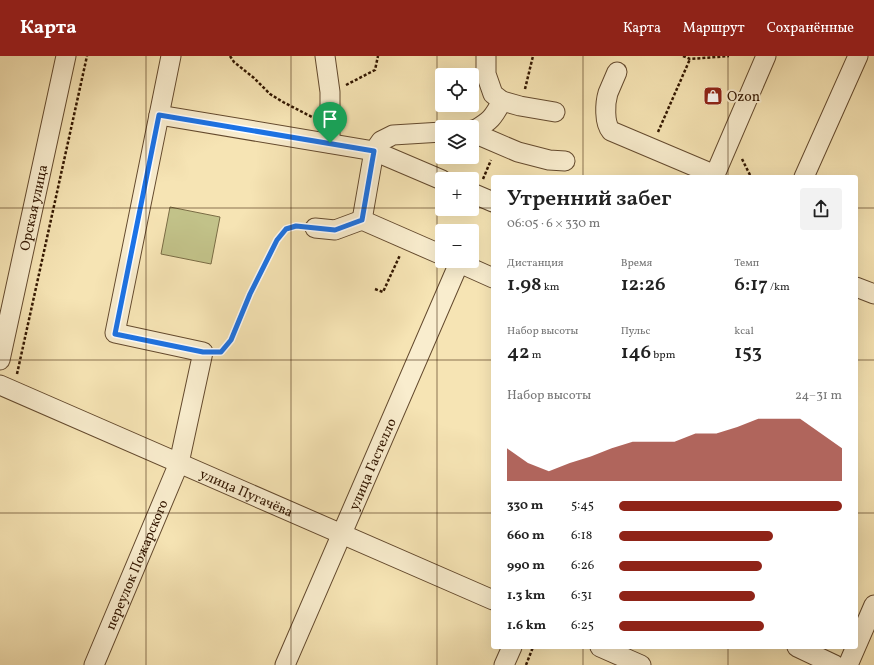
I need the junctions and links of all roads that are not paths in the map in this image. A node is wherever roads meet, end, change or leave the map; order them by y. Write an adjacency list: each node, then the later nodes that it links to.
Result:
1 (66, 56): 31 (street, Орская улица)
2 (171, 56): 10 (street)
3 (325, 56): 13 (street)
4 (486, 56): 8 (street)
5 (766, 56): 18 (street)
6 (858, 56): 19 (street)
7 (618, 72): 17 (street)
8 (511, 104): 9 (street); 11 (street)
9 (555, 112)
10 (159, 115): 13 (street); 33 (street, переулок Пожарского)
11 (479, 127)
12 (435, 132): 15 (street)
13 (330, 135): 15 (street)
14 (479, 135): 16 (street)
15 (374, 151): 20 (street); 23 (street)
16 (564, 161)
17 (712, 175)
18 (714, 175)
19 (805, 175)
20 (435, 177)
21 (479, 196): 22 (street)
22 (491, 201)
23 (362, 220): 24 (street); 25 (street)
24 (315, 228)
25 (435, 252)
26 (449, 268): 34 (street, улица Гастелло)
27 (470, 268): 28 (street)
28 (491, 277)
29 (858, 288): 30 (street)
30 (874, 294)
31 (0, 360)
32 (7, 389): 33 (street, улица Пугачёва)
33 (179, 463): 34 (street, улица Пугачёва); 42 (street, переулок Пожарского)
34 (342, 534): 35 (street, улица Пугачёва); 43 (street, улица Гастелло)
35 (491, 599)
36 (874, 605): 37 (street)
37 (858, 642)
38 (511, 649): 44 (street)
39 (605, 649): 45 (street)
40 (801, 649): 46 (street)
41 (855, 649): 47 (street)
42 (94, 665)
43 (285, 665)
44 (504, 665)
45 (641, 665)
46 (835, 665)
47 (848, 665)

